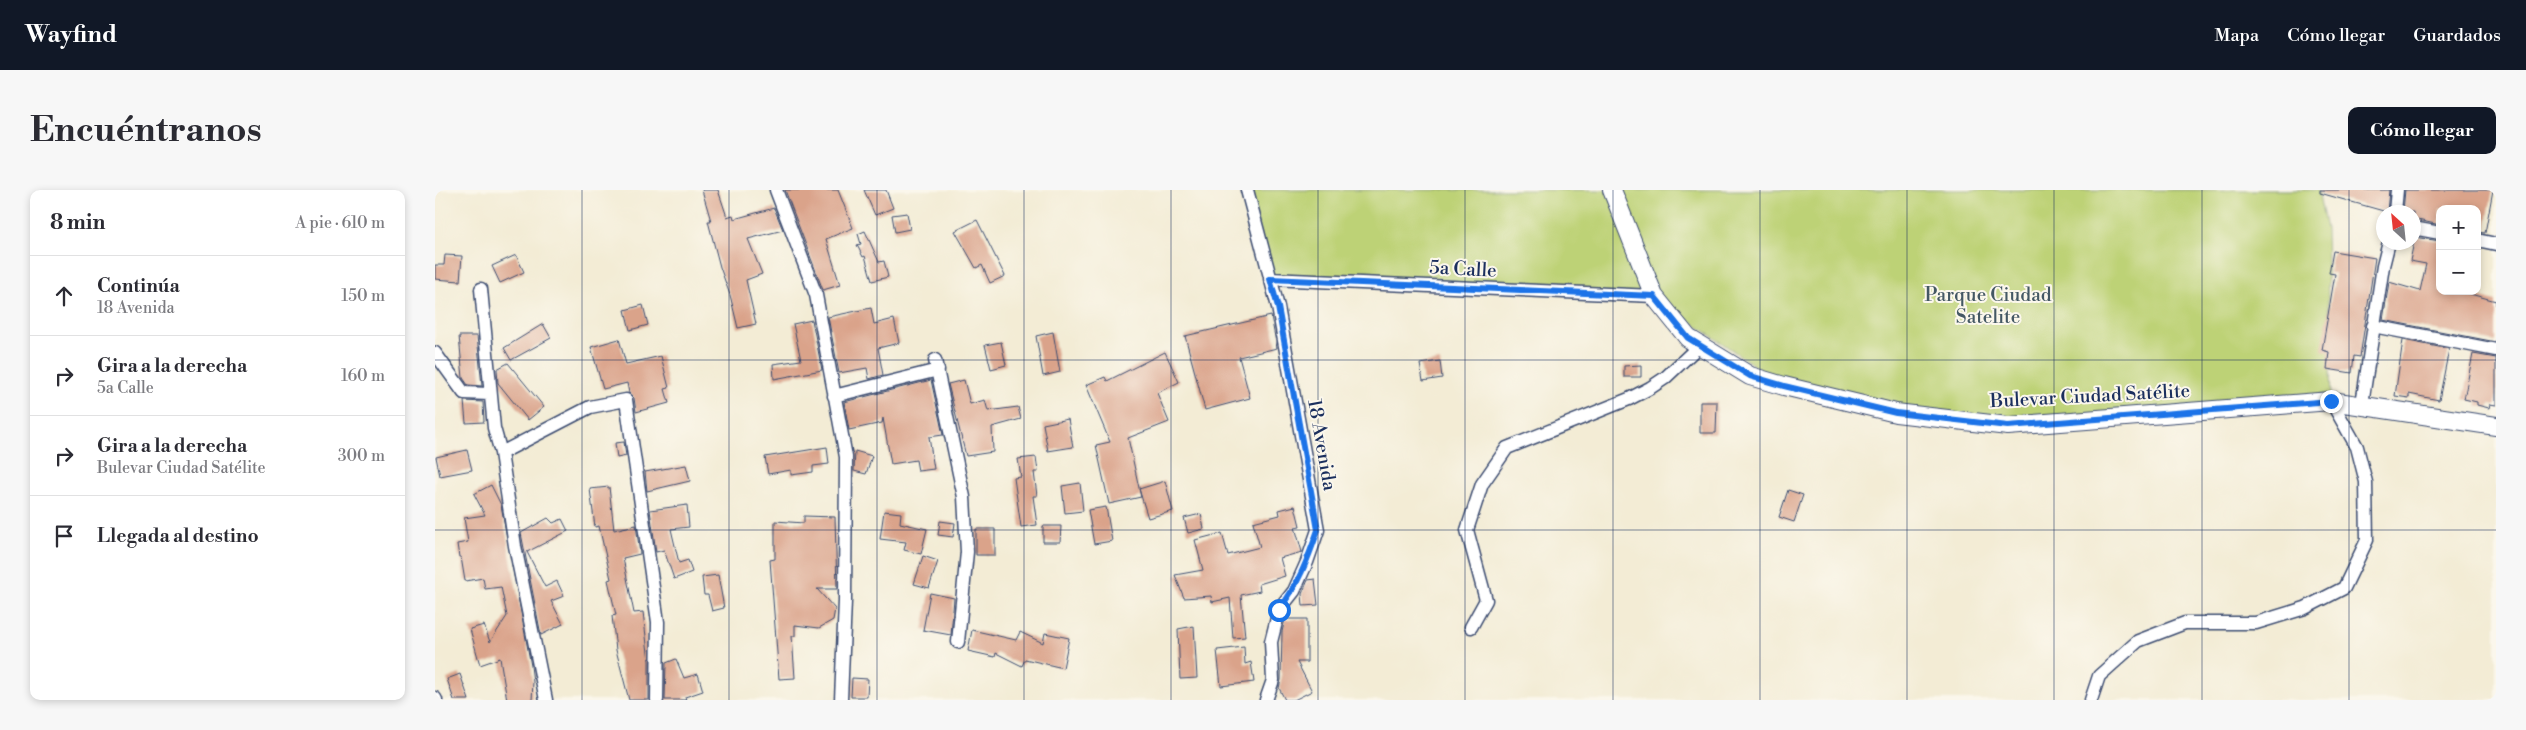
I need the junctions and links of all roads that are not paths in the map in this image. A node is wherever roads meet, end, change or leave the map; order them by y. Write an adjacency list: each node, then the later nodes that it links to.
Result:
1 (776, 190): 19 (street)
2 (1247, 190): 11 (street, 18 Avenida)
3 (1613, 190): 13 (street, Bulevar Ciudad Satélite)
4 (2397, 190): 5 (street)
5 (2396, 205)
6 (2421, 229): 7 (street)
7 (2436, 232)
8 (2481, 241): 9 (street)
9 (2496, 244)
10 (2387, 250): 14 (street)
11 (1270, 279): 13 (street, 5a Calle); 29 (street, 18 Avenida)
12 (481, 289): 18 (street)
13 (1654, 296): 15 (street, Bulevar Ciudad Satélite)
14 (2373, 326): 16 (street); 21 (street)
15 (1700, 346): 20 (street, Bulevar Ciudad Satélite); 24 (street)
16 (2496, 350)
17 (435, 353): 18 (street)
18 (489, 394): 23 (street)
19 (834, 396): 25 (street); 28 (street)
20 (2331, 401): 21 (street, Bulevar Ciudad Satélite); 30 (street)
21 (2362, 404): 22 (street, Bulevar Ciudad Satélite)
22 (2496, 426)
23 (501, 453): 26 (street); 27 (street)
24 (1471, 627)
25 (959, 642)
26 (547, 700)
27 (657, 700)
28 (841, 700)
29 (1266, 700)
30 (2091, 700)

